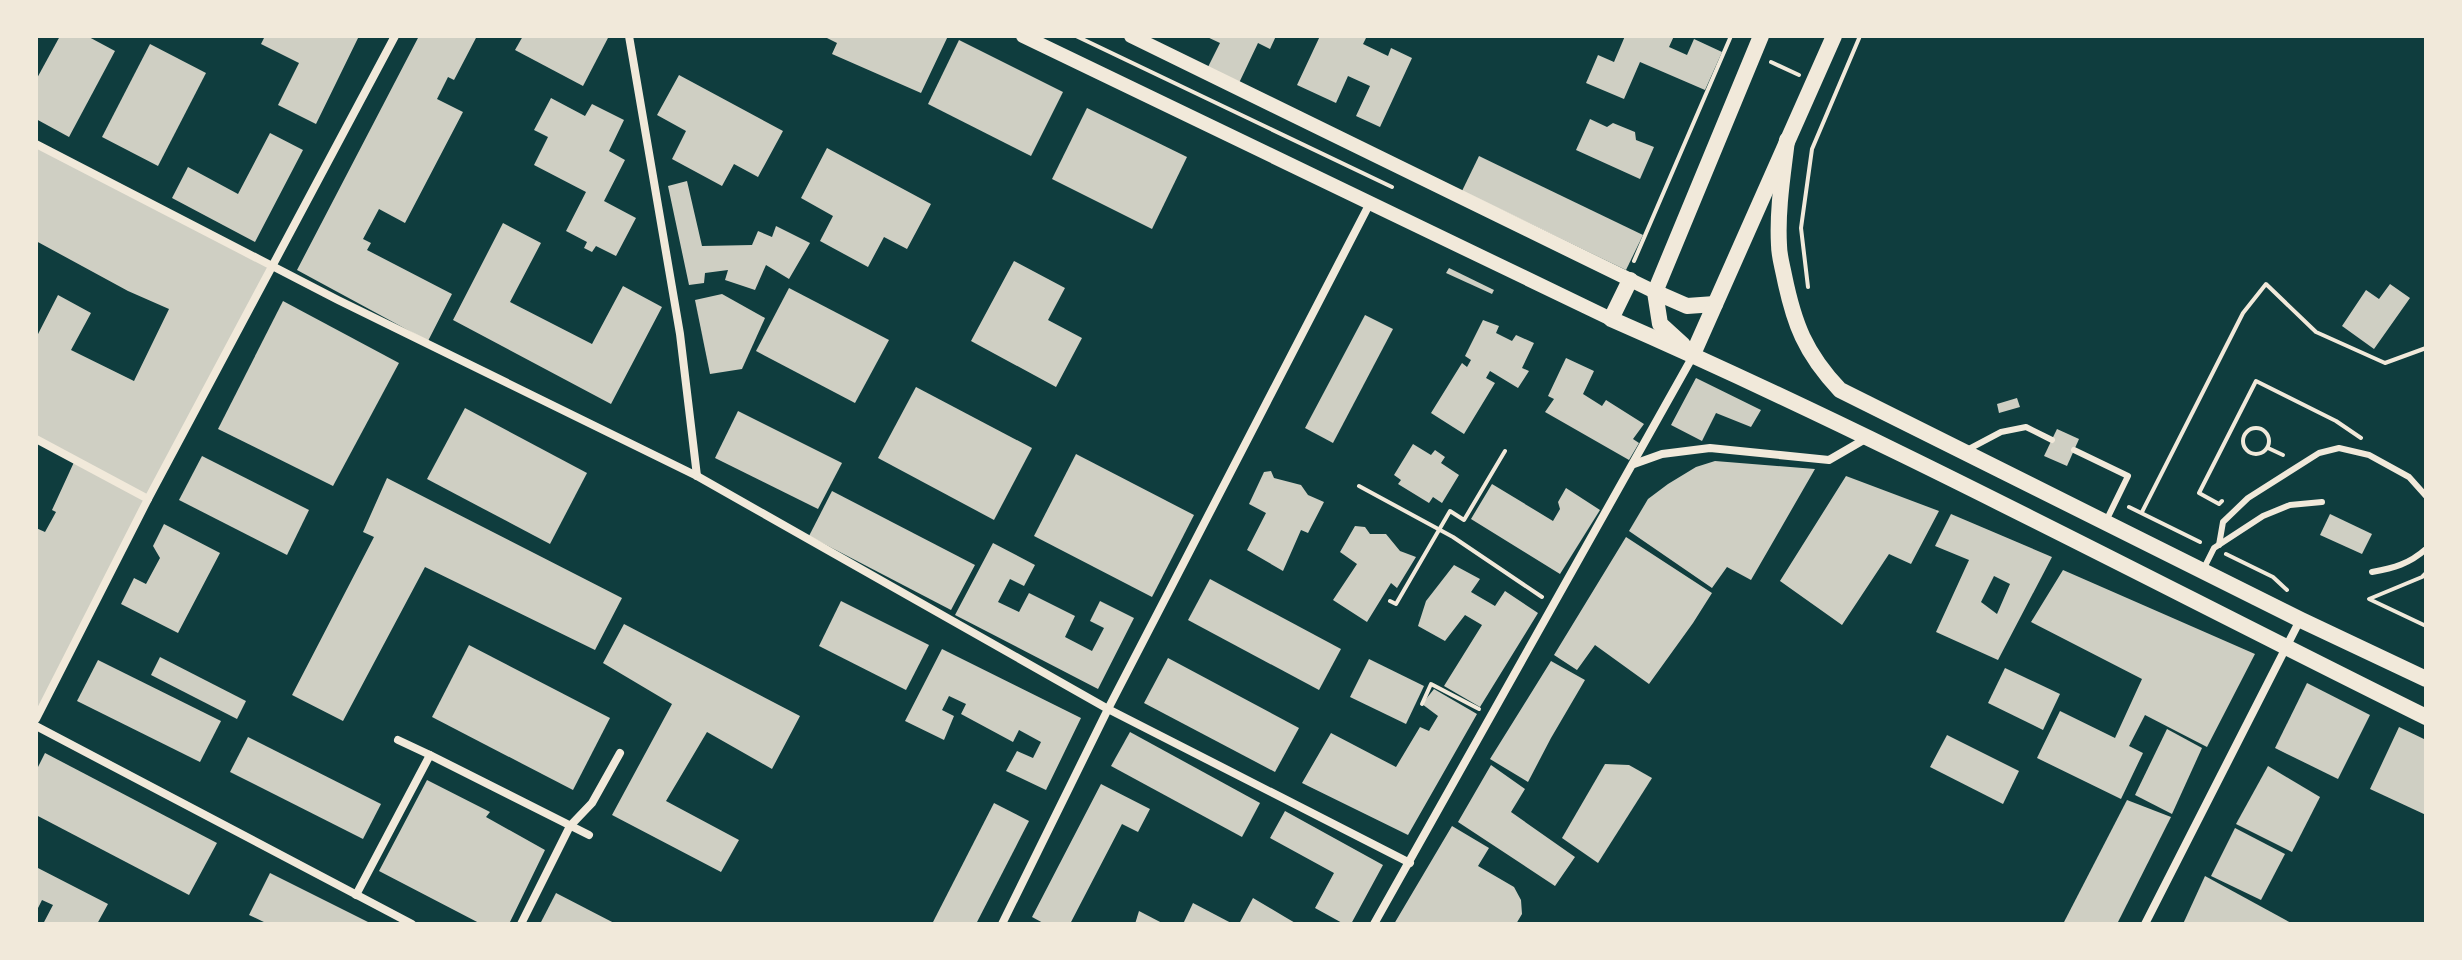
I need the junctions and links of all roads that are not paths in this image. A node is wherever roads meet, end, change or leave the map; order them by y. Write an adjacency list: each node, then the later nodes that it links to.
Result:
1 (395, 36): 10 (street)
2 (629, 36): 22 (street)
3 (1023, 36): 9 (street)
4 (1131, 36): 11 (street)
5 (1761, 36): 12 (main road)
6 (1834, 36): 7 (main road)
7 (1787, 140): 13 (main road); 20 (main road)
8 (36, 144): 10 (street)
9 (1370, 203): 14 (street); 34 (street)
10 (274, 266): 22 (street); 24 (street)
11 (1629, 276): 12 (street); 14 (main road)
12 (1655, 292): 13 (main road); 15 (main road)
13 (1715, 306): 15 (main road)
14 (1611, 319): 15 (main road)
15 (1693, 354): 16 (main road); 21 (street)
16 (1867, 438): 21 (street); 32 (main road)
17 (36, 439): 24 (street)
18 (2052, 440): 20 (lane)
19 (2074, 450): 26 (lane)
20 (1964, 452): 26 (main road)
21 (1633, 464): 43 (street)
22 (697, 476): 34 (street)
23 (2426, 496): 27 (lane)
24 (148, 499): 36 (street)
25 (2322, 502): 27 (lane)
26 (2105, 523): 29 (main road)
27 (2216, 546): 29 (lane)
28 (2426, 549): 30 (lane)
29 (2202, 571): 31 (main road)
30 (2372, 572)
31 (2301, 620): 32 (street); 33 (main road)
32 (2286, 648): 35 (main road); 49 (street)
33 (2426, 679)
34 (1108, 709): 43 (street); 47 (street)
35 (2426, 717)
36 (36, 719)
37 (36, 726): 44 (street)
38 (398, 740): 40 (street)
39 (620, 753): 41 (street)
40 (430, 755): 41 (street); 44 (street)
41 (570, 826): 42 (street); 46 (street)
42 (589, 835)
43 (1410, 863): 48 (street)
44 (356, 895): 45 (street)
45 (412, 924)
46 (521, 924)
47 (1002, 924)
48 (1374, 924)
49 (2145, 924)

